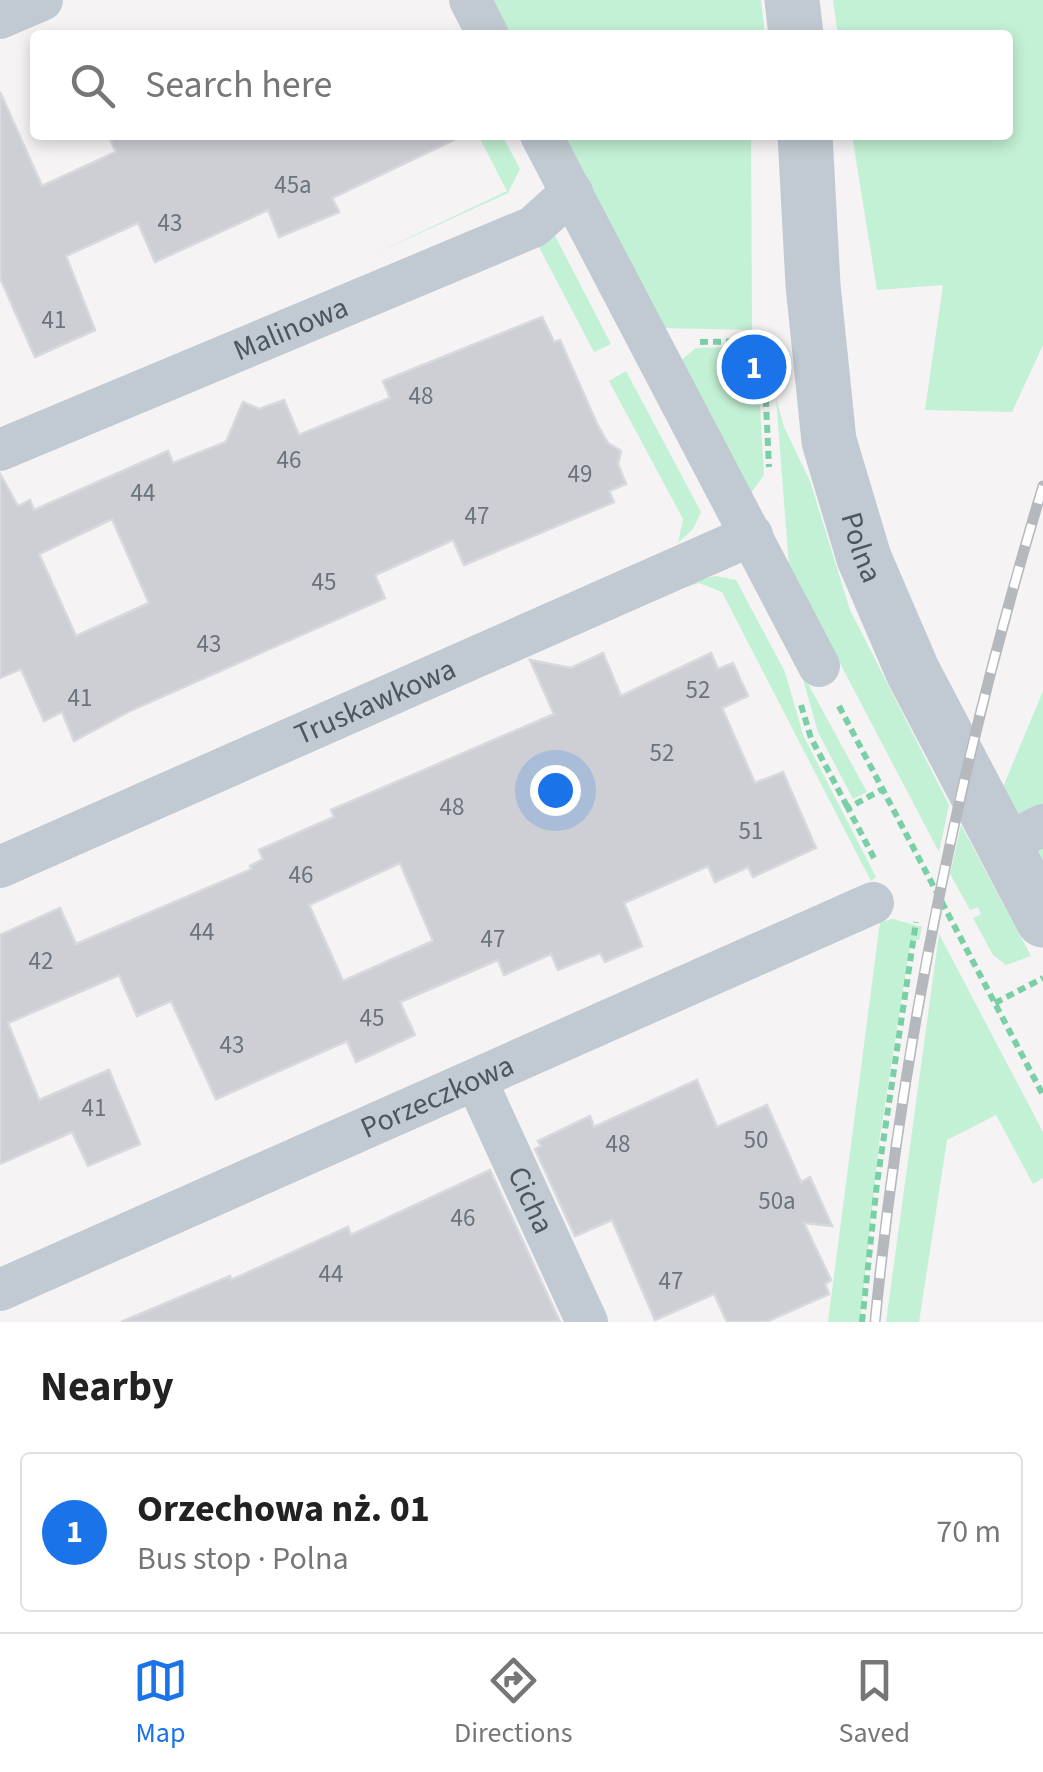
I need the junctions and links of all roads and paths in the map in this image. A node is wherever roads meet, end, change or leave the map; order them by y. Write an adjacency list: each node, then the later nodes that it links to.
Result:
1 (42, 0): 4 (street)
2 (470, 0): 5 (street)
3 (792, 0): 6 (street)
4 (0, 18)
5 (485, 30)
6 (795, 30)
7 (545, 140): 9 (street)
8 (805, 140): 16 (street, Polna)
9 (572, 192): 11 (street); 12 (street, Malinowa)
10 (764, 341): 11 (path)
11 (657, 356): 13 (street)
12 (0, 450)
13 (752, 535): 14 (street); 17 (street, Truskawkowa)
14 (819, 666): 15 (path)
15 (882, 790): 18 (path); 20 (path)
16 (1023, 835): 22 (street, Polna)
17 (0, 868)
18 (936, 893): 19 (path); 24 (path)
19 (924, 897)
20 (872, 903): 25 (street, Porzeczkowa)
21 (917, 918): 29 (path)
22 (1043, 920)
23 (1043, 978): 24 (path)
24 (995, 1002): 26 (path)
25 (476, 1080): 27 (street, Porzeczkowa); 28 (street, Cicha)
26 (1043, 1095)
27 (0, 1290)
28 (587, 1322)
29 (862, 1322)

